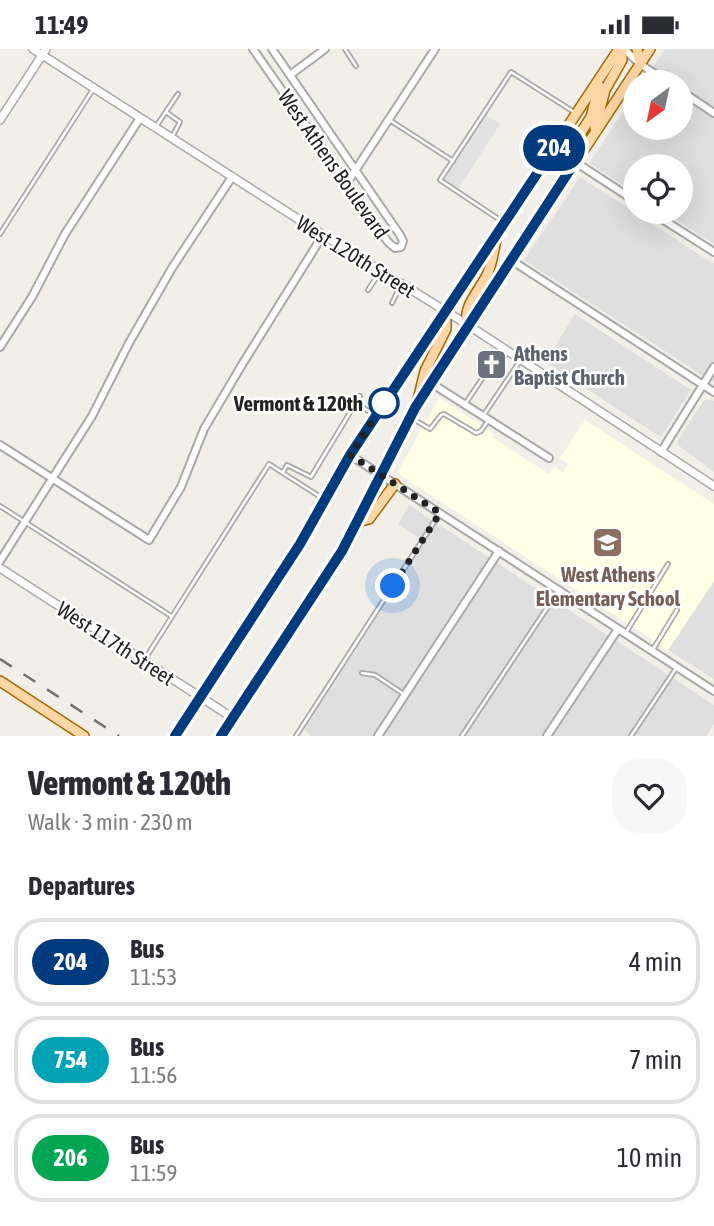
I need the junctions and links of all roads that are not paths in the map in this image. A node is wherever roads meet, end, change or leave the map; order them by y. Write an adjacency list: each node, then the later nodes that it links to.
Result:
1 (33, 49): 10 (street, West 120th Street)
2 (253, 49): 33 (street, West Athens Boulevard)
3 (272, 49): 15 (street, West Athens Boulevard)
4 (325, 49): 15 (street)
5 (345, 49): 13 (lane)
6 (435, 49): 24 (street)
7 (621, 49): 11 (street); 12 (main road); 26 (main road)
8 (637, 49): 11 (main road)
9 (650, 49): 11 (main road)
10 (44, 52): 16 (street, West 120th Street); 23 (street)
11 (640, 64): 14 (street); 26 (main road)
12 (608, 65): 21 (main road); 30 (main road)
13 (356, 66)
14 (649, 70)
15 (290, 75): 31 (street, West Athens Boulevard)
16 (94, 88): 22 (street, West 120th Street); 37 (lane)
17 (178, 94): 19 (lane)
18 (693, 99): 20 (street)
19 (166, 112): 25 (lane); 27 (lane)
20 (714, 113)
21 (576, 114): 28 (main road); 29 (lane)
22 (139, 118): 25 (street, West 120th Street); 48 (street)
23 (0, 120)
24 (389, 120): 29 (lane); 31 (street)
25 (155, 128): 27 (street, West 120th Street)
26 (594, 133): 30 (main road)
27 (171, 138): 32 (street, West 120th Street)
28 (554, 148): 30 (street); 35 (main road)
29 (453, 161): 35 (lane)
30 (575, 162): 34 (street); 41 (main road)
31 (355, 170): 33 (street); 33 (street, West Athens Boulevard)
32 (232, 177): 38 (street, West 120th Street); 67 (street)
33 (347, 183)
34 (623, 193)
35 (504, 223): 39 (main road)
36 (669, 224): 40 (street)
37 (0, 234)
38 (323, 235): 42 (street, West 120th Street); 67 (street)
39 (497, 235): 46 (main road); 47 (main road)
40 (714, 253)
41 (511, 260): 47 (main road); 53 (street)
42 (380, 271): 43 (street, West 120th Street); 44 (lane)
43 (402, 284): 45 (lane); 46 (street, West 120th Street)
44 (368, 290)
45 (392, 303)
46 (446, 312): 47 (street, West 120th Street); 58 (main road); 59 (main road)
47 (468, 325): 49 (street, West 120th Street); 52 (main road)
48 (0, 347)
49 (508, 351): 50 (street, West 120th Street); 57 (lane)
50 (521, 360): 60 (lane); 62 (street, West 120th Street)
51 (714, 367): 53 (street)
52 (431, 383): 57 (street); 58 (main road)
53 (702, 384): 54 (street); 62 (street)
54 (714, 392)
55 (360, 396): 56 (lane)
56 (356, 403): 59 (lane); 65 (lane)
57 (465, 405): 60 (street)
58 (413, 413): 60 (lane); 66 (main road)
59 (376, 415): 63 (main road)
60 (486, 418): 64 (street)
61 (0, 445): 67 (street)
62 (661, 451): 69 (street, West 120th Street)
63 (350, 455): 66 (street); 70 (main road)
64 (548, 459)
65 (283, 472): 70 (lane); 81 (lane)
66 (380, 474): 68 (street); 73 (main road)
67 (54, 480): 74 (street)
68 (395, 484): 72 (street); 73 (main road)
69 (714, 486)
70 (325, 499): 90 (main road)
71 (0, 506): 74 (lane)
72 (440, 513): 75 (street); 95 (lane)
73 (357, 522): 91 (main road)
74 (25, 523): 76 (street); 81 (lane)
75 (499, 551): 79 (street); 89 (street)
76 (0, 561)
77 (668, 564): 82 (lane)
78 (0, 568): 84 (street, West 117th Street)
79 (559, 590): 82 (street); 97 (lane)
80 (677, 610): 83 (lane)
81 (172, 617): 84 (lane)
82 (622, 631): 83 (street); 98 (street)
83 (652, 651): 85 (street)
84 (144, 661): 90 (street, West 117th Street)
85 (677, 667): 88 (street); 99 (lane)
86 (362, 673): 89 (lane)
87 (0, 681): 92 (main road)
88 (714, 691)
89 (405, 695): 96 (street)
90 (200, 697): 91 (street, West 117th Street); 93 (main road)
91 (233, 718): 94 (main road)
92 (84, 736)
93 (175, 736)
94 (221, 736)
95 (296, 736)
96 (378, 736)
97 (462, 736)
98 (547, 736)
99 (631, 736)

